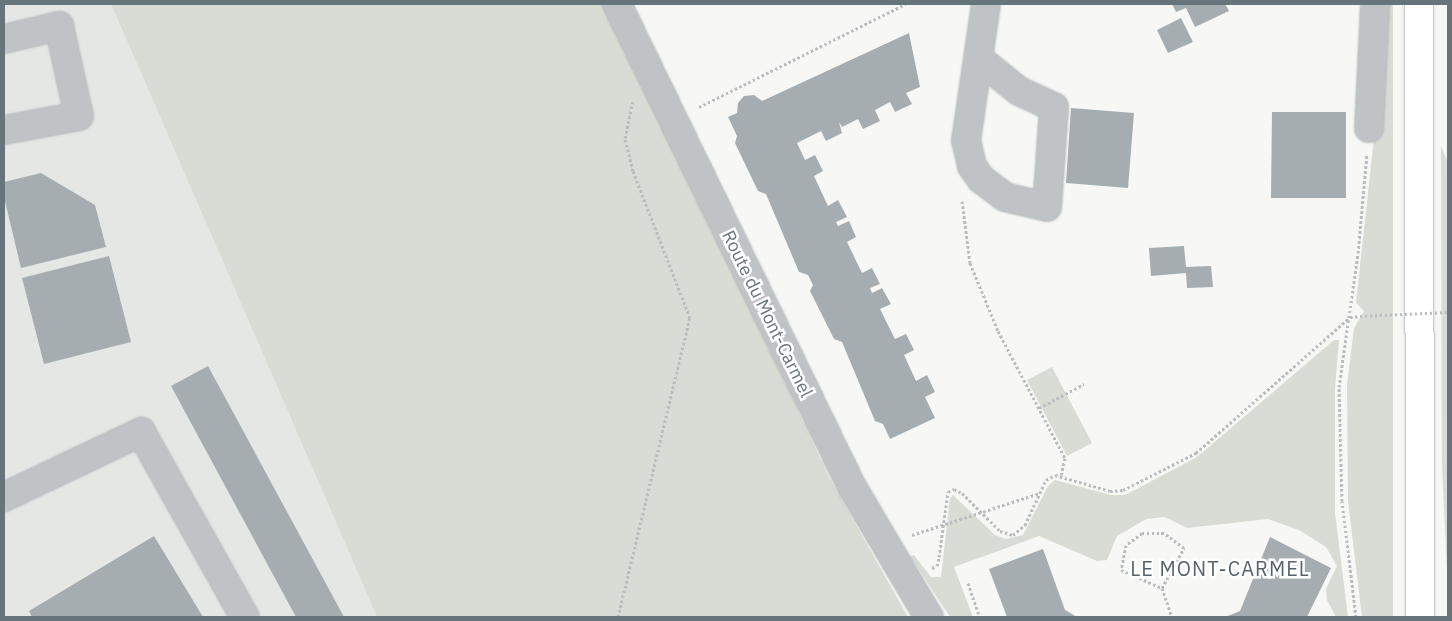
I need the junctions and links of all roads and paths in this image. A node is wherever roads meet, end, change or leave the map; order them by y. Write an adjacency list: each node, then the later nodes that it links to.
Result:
1 (617, 4): 28 (street, Route du Mont-Carmel)
2 (906, 4): 8 (path)
3 (986, 4): 7 (street)
4 (1375, 4): 9 (street)
5 (1419, 4): 32 (main road)
6 (4, 39): 10 (street)
7 (979, 59): 7 (street)
8 (727, 93)
9 (1369, 128): 14 (path)
10 (4, 130)
11 (625, 138): 27 (path)
12 (961, 198): 16 (path)
13 (1448, 312): 14 (path, bridge)
14 (1350, 317): 17 (path); 31 (path)
15 (1084, 384): 16 (path)
16 (1039, 408): 17 (path)
17 (1061, 474): 18 (path)
18 (1040, 493): 20 (path); 20 (path)
19 (4, 497): 26 (street)
20 (981, 512): 21 (path); 21 (path)
21 (942, 525): 22 (path); 23 (path)
22 (910, 536)
23 (927, 564)
24 (968, 583): 29 (path)
25 (1162, 588): 25 (path); 30 (path)
26 (245, 617)
27 (618, 617)
28 (929, 617)
29 (980, 617)
30 (1172, 617)
31 (1356, 617)
32 (1420, 617)

